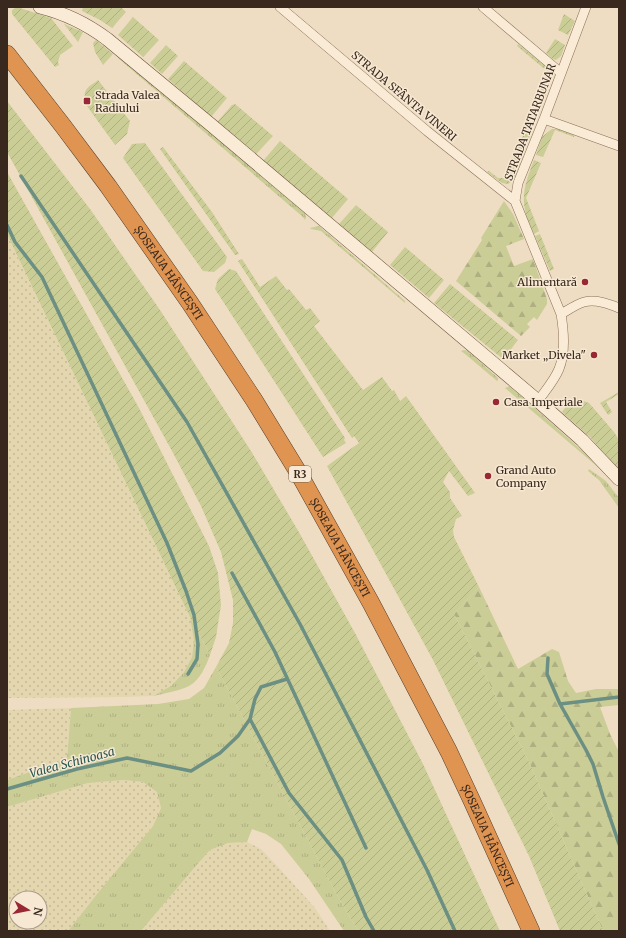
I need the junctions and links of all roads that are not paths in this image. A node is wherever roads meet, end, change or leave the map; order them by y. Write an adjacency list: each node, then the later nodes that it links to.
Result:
1 (40, 7): 12 (street)
2 (280, 7): 9 (street, STRADA SFÂNTA VINERI)
3 (483, 7): 6 (street)
4 (586, 7): 6 (street, STRADA TATARBUNAR)
5 (7, 54): 14 (highway, ȘOSEAUA HÂNCEȘTI / R3)
6 (561, 73): 7 (street, STRADA TATARBUNAR)
7 (544, 119): 8 (street); 9 (street, STRADA TATARBUNAR)
8 (619, 146)
9 (515, 201): 11 (street)
10 (619, 308): 11 (street)
11 (561, 314): 12 (street)
12 (538, 401): 13 (street)
13 (619, 479)
14 (531, 931)

